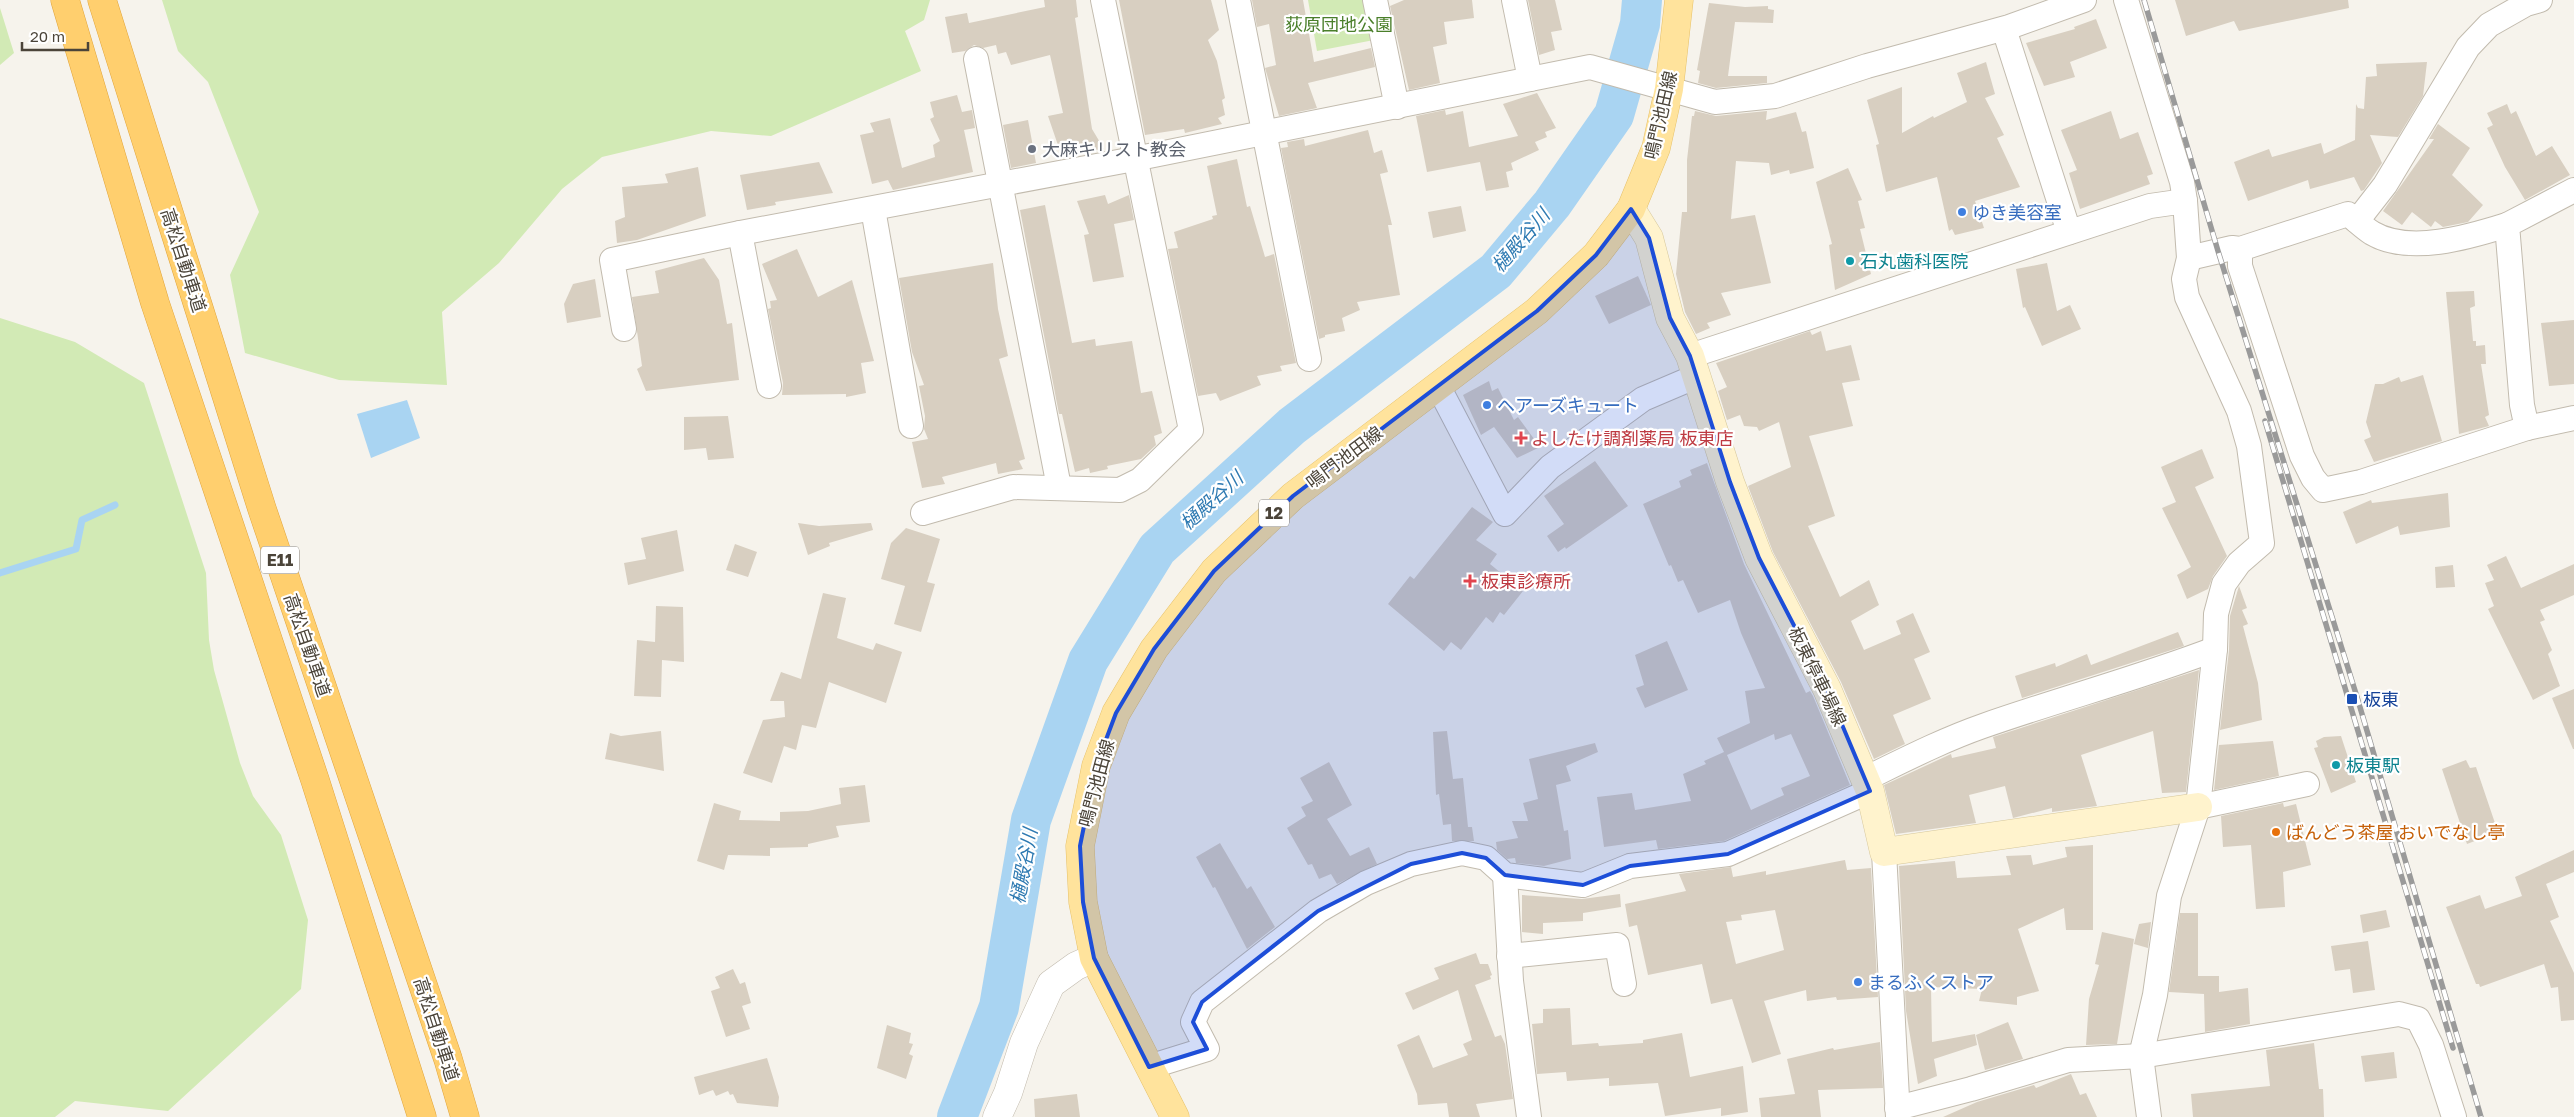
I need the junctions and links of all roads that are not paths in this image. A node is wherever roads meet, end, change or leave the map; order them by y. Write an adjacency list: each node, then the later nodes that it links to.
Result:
1 (66, 0): 51 (highway, 高松自動車道 / E11)
2 (102, 0): 52 (highway, 高松自動車道 / E11)
3 (1103, 0): 17 (street)
4 (1238, 0): 16 (street)
5 (1375, 0): 15 (street)
6 (1514, 0): 13 (street)
7 (1679, 0): 14 (main road, 鳴門池田線 / 12)
8 (2084, 0): 11 (street)
9 (2126, 0): 20 (street)
10 (2530, 1): 23 (street)
11 (2004, 29): 14 (street); 25 (street)
12 (976, 59): 18 (street)
13 (1530, 79): 14 (street); 15 (street)
14 (1659, 86): 22 (main road, 鳴門池田線 / 12)
15 (1397, 107): 16 (street)
16 (1265, 133): 17 (street); 30 (street)
17 (1134, 159): 18 (street); 37 (street)
18 (1001, 184): 21 (street); 37 (street)
19 (2574, 190): 24 (street)
20 (2185, 201): 25 (street); 28 (street)
21 (873, 208): 26 (street); 35 (street)
22 (1631, 209): 31 (main road, 板東停車場線); 33 (main road, 鳴門池田線 / 12)
23 (2357, 221): 24 (street); 27 (street)
24 (2507, 225): 36 (street)
25 (2069, 232): 31 (street)
26 (740, 233): 29 (street); 32 (street)
27 (2240, 249): 28 (street); 36 (street)
28 (2189, 258): 39 (street)
29 (624, 329)
30 (1309, 359)
31 (1694, 366): 33 (street); 41 (main road, 板東停車場線)
32 (769, 386)
33 (1438, 386): 46 (main road, 鳴門池田線 / 12)
34 (2574, 418): 36 (street)
35 (911, 426)
36 (2527, 428)
37 (1059, 487): 38 (street)
38 (923, 513)
39 (2215, 649): 41 (street); 42 (street)
40 (2307, 784): 42 (street)
41 (1868, 785): 43 (main road, 板東停車場線); 44 (street)
42 (2198, 807): 43 (main road); 48 (street)
43 (1884, 852): 50 (street)
44 (1505, 874): 45 (street); 49 (street)
45 (1509, 956): 47 (street); 55 (street)
46 (1094, 958): 49 (main road, 鳴門池田線 / 12); 53 (street)
47 (1624, 984)
48 (2141, 1056): 50 (street); 56 (street); 57 (street)
49 (1149, 1067): 54 (main road, 鳴門池田線 / 12)
50 (1897, 1112)
51 (422, 1117)
52 (465, 1117)
53 (997, 1117)
54 (1175, 1117)
55 (1529, 1117)
56 (2149, 1117)
57 (2454, 1117)

